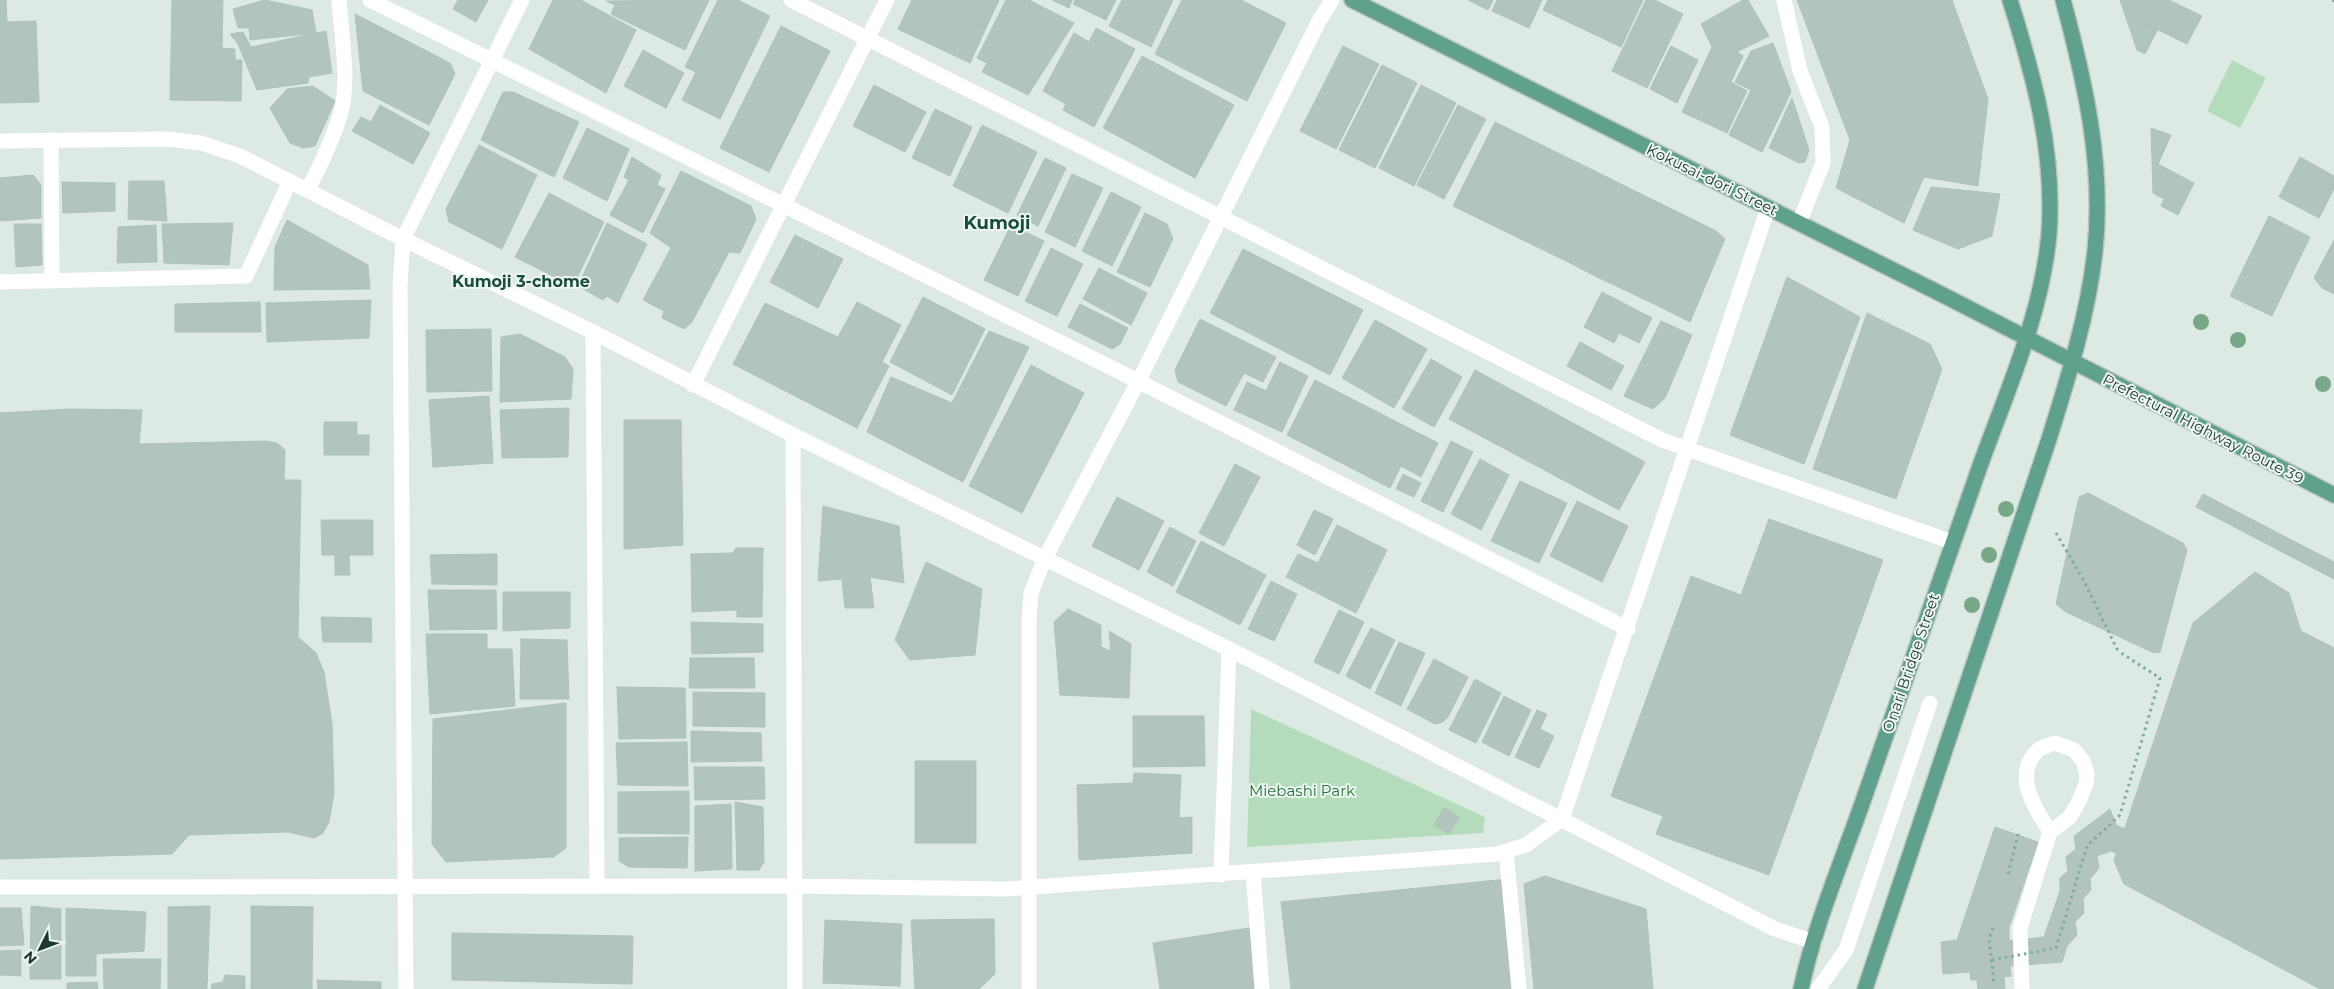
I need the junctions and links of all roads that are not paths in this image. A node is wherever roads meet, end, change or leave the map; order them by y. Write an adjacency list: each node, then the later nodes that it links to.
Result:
1 (339, 0): 16 (street)
2 (370, 0): 12 (street)
3 (522, 0): 12 (street)
4 (791, 0): 11 (street)
5 (887, 0): 11 (street)
6 (1332, 0): 19 (street)
7 (1352, 0): 18 (main road, Kokusai-dori Street)
8 (1784, 0): 20 (street)
9 (2010, 0): 25 (main road, Onari Bridge Street)
10 (2063, 0): 26 (main road)
11 (867, 38): 17 (street); 19 (street)
12 (491, 59): 17 (street); 21 (street)
13 (0, 140): 14 (street)
14 (51, 140): 15 (street); 22 (street)
15 (290, 180): 16 (street); 22 (street)
16 (308, 189): 21 (street)
17 (784, 205): 27 (street); 28 (street)
18 (1768, 208): 20 (main road, Kokusai-dori Street); 30 (street)
19 (1220, 216): 27 (street); 30 (street)
20 (1798, 223): 25 (main road, Kokusai-dori Street)
21 (404, 239): 24 (street); 45 (street)
22 (52, 280): 23 (street)
23 (0, 282)
24 (593, 332): 28 (street); 42 (street)
25 (2026, 339): 26 (main road, Kokusai-dori Street); 32 (main road, Onari Bridge Street)
26 (2072, 363): 31 (main road, Prefectural Highway Route 39); 55 (main road)
27 (1138, 382): 33 (street); 34 (street)
28 (693, 385): 29 (street)
29 (793, 435): 33 (street); 43 (street)
30 (1686, 449): 32 (street); 34 (street)
31 (2334, 495)
32 (1952, 542): 47 (main road, Onari Bridge Street)
33 (1045, 558): 35 (street); 46 (street)
34 (1628, 629): 37 (street)
35 (1228, 649): 37 (street); 41 (street)
36 (1930, 703): 54 (street)
37 (1562, 818): 39 (street); 47 (street)
38 (2050, 832): 38 (street); 56 (street)
39 (1506, 851): 40 (street); 52 (street)
40 (1253, 872): 41 (street); 51 (street)
41 (1221, 875): 46 (street)
42 (597, 886): 43 (street); 45 (street)
43 (796, 886): 46 (street); 49 (street)
44 (0, 887): 45 (street)
45 (404, 887): 48 (street)
46 (1030, 888): 50 (street)
47 (1814, 942): 53 (main road, Onari Bridge Street)
48 (406, 989)
49 (795, 989)
50 (1029, 989)
51 (1262, 989)
52 (1520, 989)
53 (1802, 989)
54 (1818, 989)
55 (1865, 989)
56 (2022, 989)

